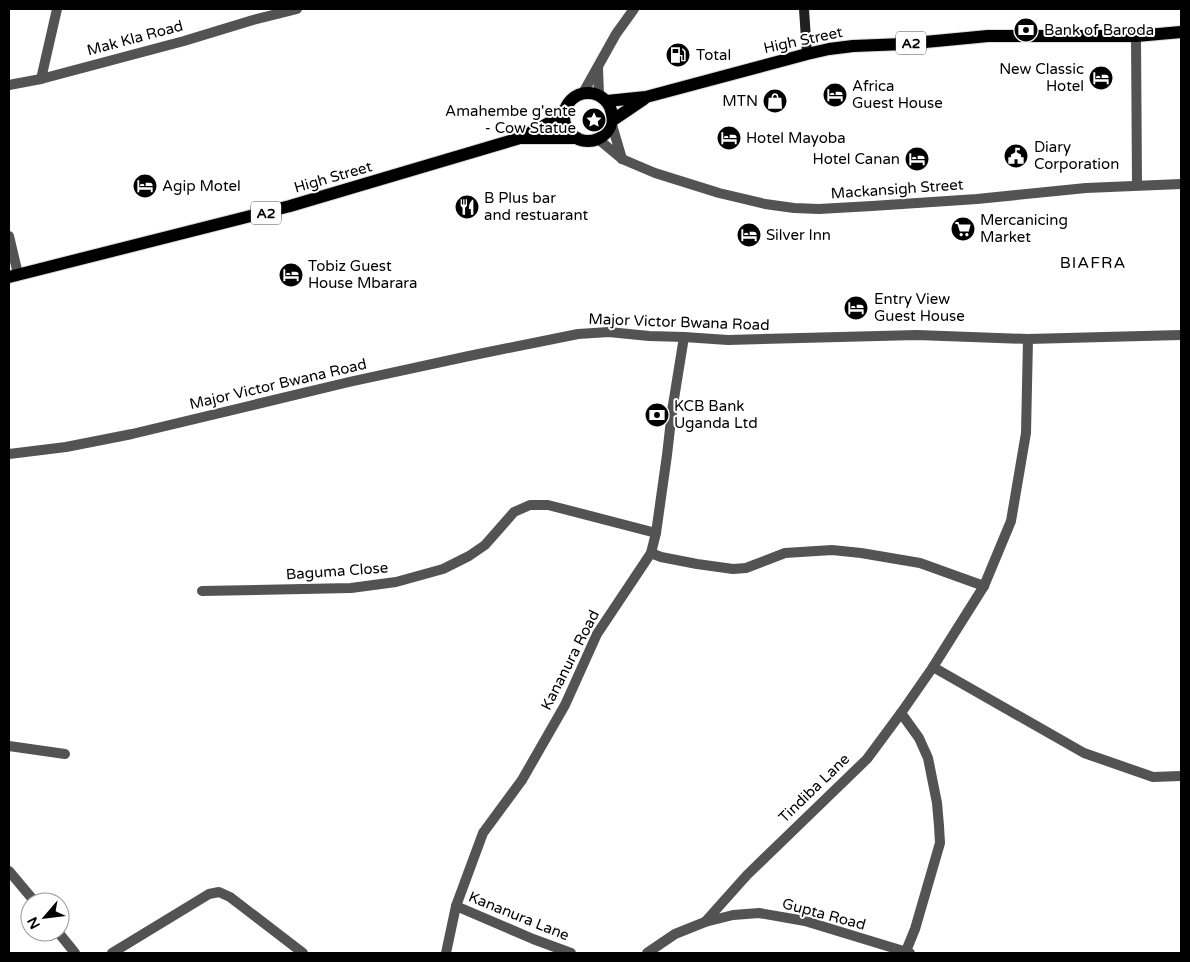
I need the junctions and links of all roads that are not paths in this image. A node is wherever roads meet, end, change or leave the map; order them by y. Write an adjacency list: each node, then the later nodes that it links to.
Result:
1 (57, 9): 9 (street)
2 (297, 9): 9 (street, Mak Kla Road)
3 (634, 9): 8 (street)
4 (804, 9): 7 (main road)
5 (1181, 32): 6 (main road, High Street / A2)
6 (1136, 36): 7 (main road, High Street / A2); 21 (street)
7 (807, 54): 12 (main road, High Street / A2)
8 (598, 67): 11 (street); 13 (street)
9 (41, 79): 10 (street, Mak Kla Road)
10 (9, 84)
11 (583, 93): 13 (main road, A2); 14 (main road, A2)
12 (646, 97): 13 (main road, High Street / A2); 15 (main road, High Street / A2)
13 (603, 98): 15 (main road)
14 (564, 115): 16 (main road, High Street / A2); 17 (main road)
15 (612, 122): 18 (main road, A2); 19 (street)
16 (520, 138): 17 (main road, High Street / A2); 23 (main road, High Street / A2)
17 (577, 138): 18 (main road, A2)
18 (598, 139): 19 (street, Mackansigh Street)
19 (622, 159): 21 (street, Mackansigh Street)
20 (1181, 184): 21 (street, Mackansigh Street)
21 (1137, 185)
22 (9, 236): 23 (street)
23 (13, 276)
24 (1181, 335): 26 (street, Major Victor Bwana Road)
25 (684, 337): 26 (street, Major Victor Bwana Road); 27 (street, Major Victor Bwana Road); 28 (street, Kananura Road)
26 (1028, 339): 30 (street, Tindiba Lane)
27 (9, 454)
28 (656, 533): 29 (street, Kananura Road); 31 (street, Baguma Close)
29 (651, 553): 30 (street); 39 (street, Kananura Road)
30 (984, 586): 32 (street, Tindiba Lane)
31 (202, 591)
32 (933, 667): 33 (street, Tindiba Lane); 36 (street)
33 (901, 713): 40 (street, Tindiba Lane); 42 (street)
34 (9, 746): 35 (street)
35 (65, 754)
36 (1181, 776)
37 (9, 870): 38 (street)
38 (27, 892)
39 (456, 906): 46 (street, Kananura Road); 47 (street, Kananura Lane)
40 (705, 922): 42 (street, Gupta Road); 48 (street, Gupta Road)
41 (66, 942): 43 (street)
42 (908, 952)
43 (75, 953)
44 (112, 953): 45 (street)
45 (303, 953)
46 (446, 953)
47 (571, 953)
48 (647, 953)

